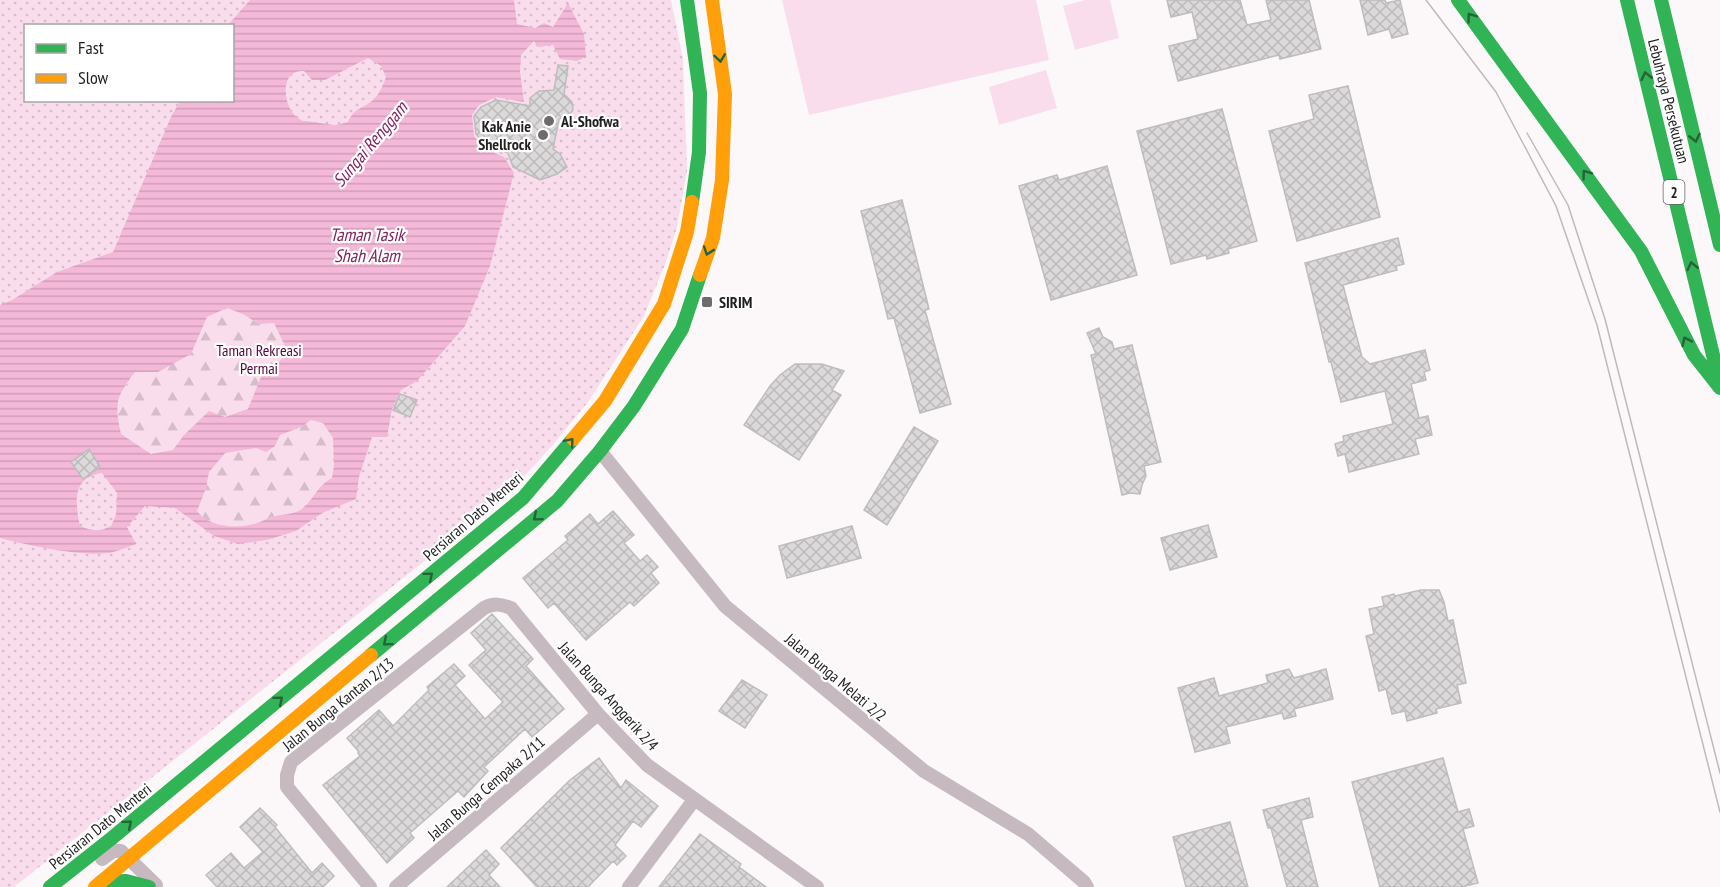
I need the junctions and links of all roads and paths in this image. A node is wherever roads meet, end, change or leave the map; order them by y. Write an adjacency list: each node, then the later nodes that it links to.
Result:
1 (687, 0): 14 (main road, Persiaran Dato Menteri, one-way to 1)
2 (712, 0): 8 (main road, one-way to 8)
3 (1458, 0): 7 (main road, one-way to 3)
4 (1627, 0): 7 (main road, Lebuhraya Persekutuan / 2, one-way to 4)
5 (1661, 0): 6 (main road, Lebuhraya Persekutuan / 2, one-way to 6)
6 (1720, 245)
7 (1720, 386)
8 (600, 451): 12 (main road, one-way to 12); 22 (street, Jalan Bunga Melati 2/2)
9 (501, 604): 10 (street, Jalan Bunga Anggerik 2/4); 18 (street, Jalan Bunga Kantan 2/13)
10 (598, 714): 11 (street, Jalan Bunga Anggerik 2/4); 19 (street, Jalan Bunga Cempaka 2/11)
11 (694, 800): 20 (street); 21 (street, Jalan Bunga Anggerik 2/4)
12 (156, 834): 13 (main road); 16 (main road)
13 (129, 858): 14 (street); 15 (main road); 16 (street)
14 (67, 873): 17 (main road, Persiaran Dato Menteri)
15 (98, 884): 16 (main road)
16 (152, 884)
17 (50, 887)
18 (370, 887)
19 (396, 887)
20 (629, 887)
21 (817, 887)
22 (1087, 887)

